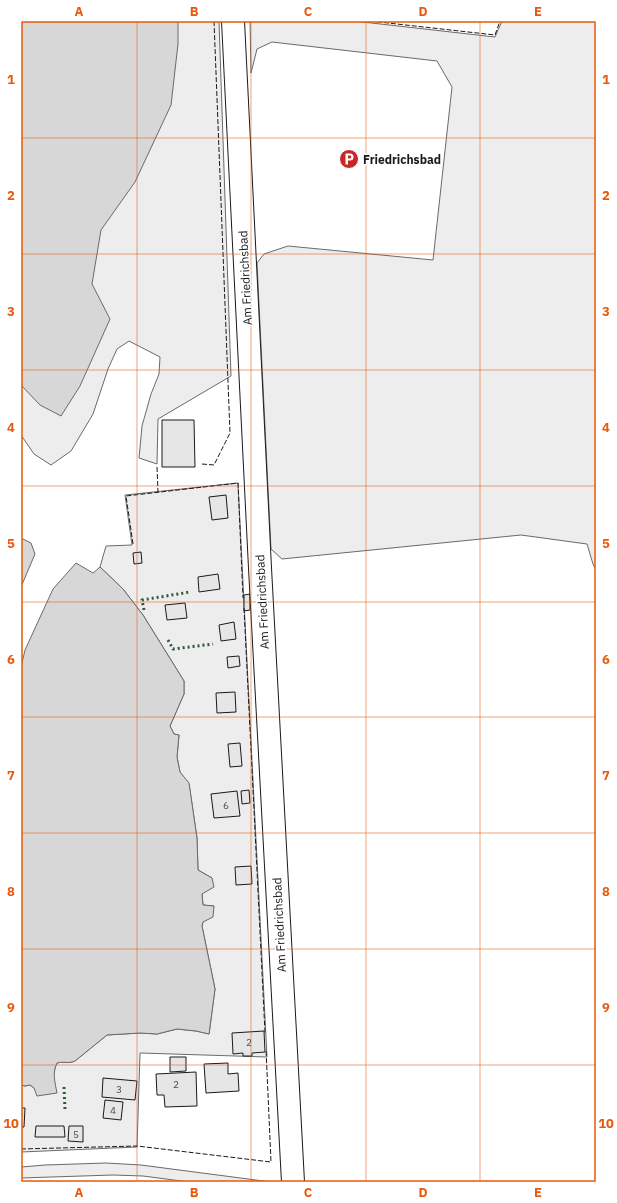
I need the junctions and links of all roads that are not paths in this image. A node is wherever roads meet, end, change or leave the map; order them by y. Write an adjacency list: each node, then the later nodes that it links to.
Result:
1 (233, 21): 2 (street, Am Friedrichsbad)
2 (293, 1182)

